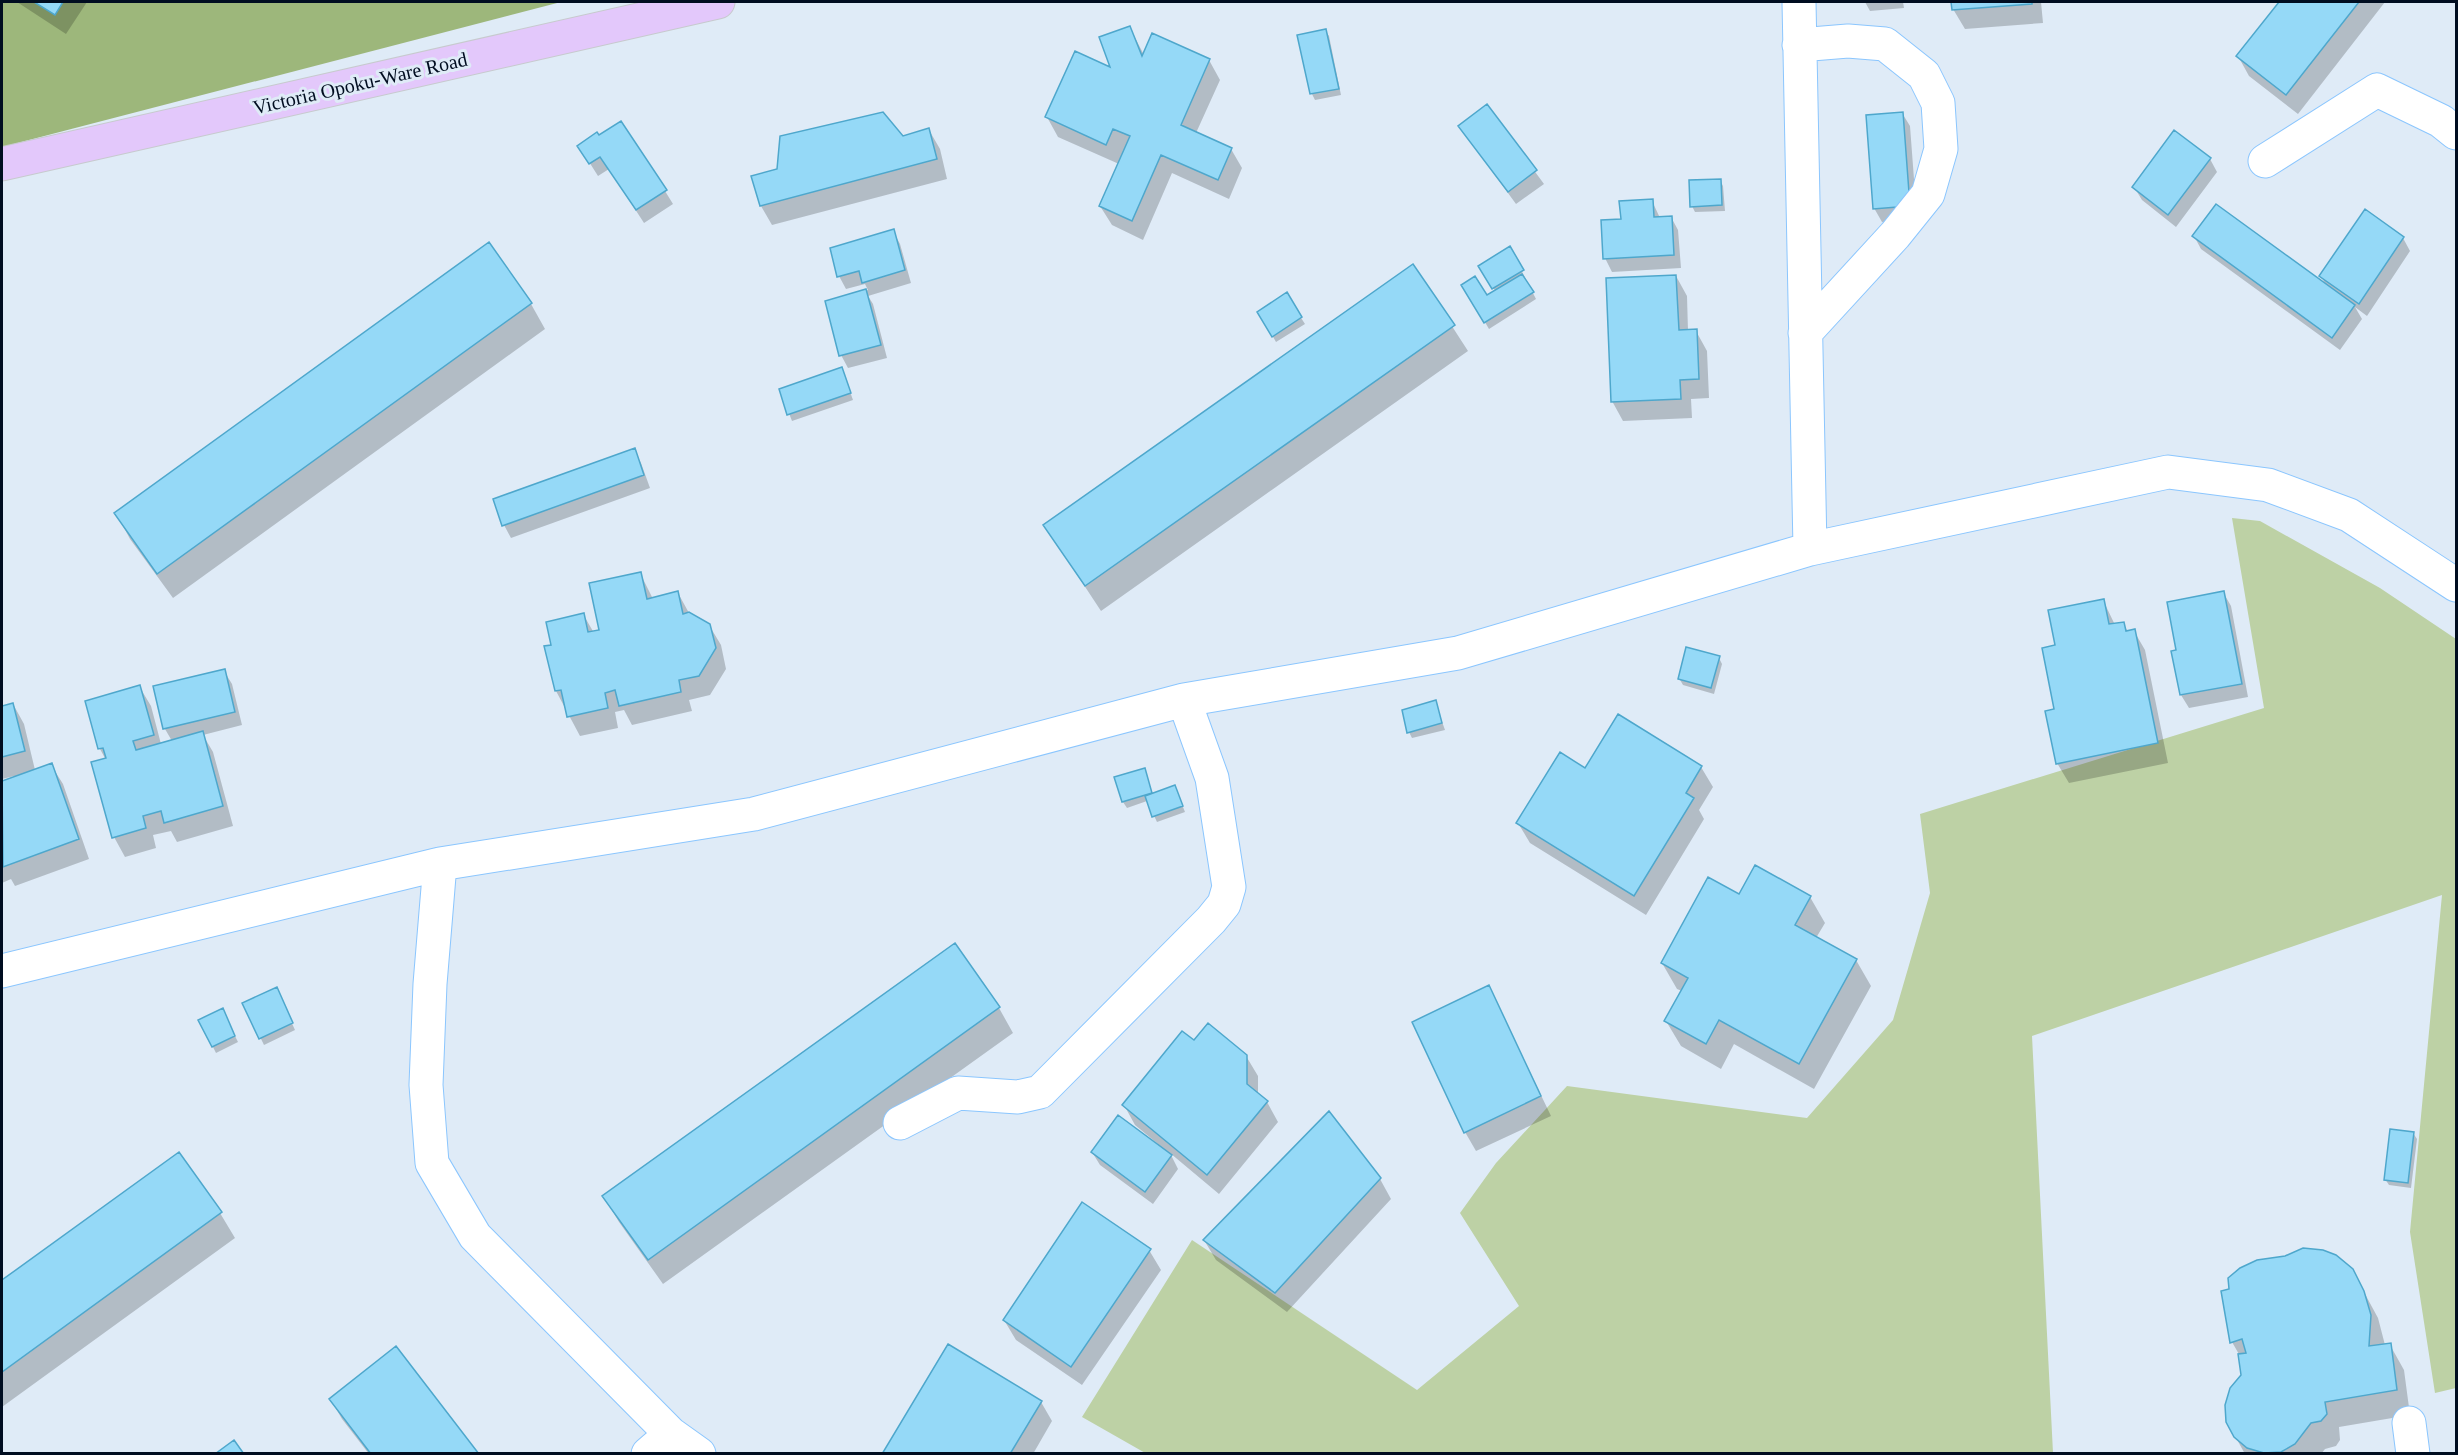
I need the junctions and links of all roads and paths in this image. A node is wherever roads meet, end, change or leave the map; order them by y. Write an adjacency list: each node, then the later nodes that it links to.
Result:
1 (718, 2): 6 (main road, Victoria Opoku-Ware Road)
2 (1799, 2): 3 (street)
3 (1799, 45): 7 (street); 7 (street)
4 (2457, 133): 5 (street)
5 (2265, 161)
6 (2, 165)
7 (1805, 333): 8 (street)
8 (1810, 549): 9 (street); 10 (street)
9 (2457, 585)
10 (1184, 700): 11 (street); 13 (street)
11 (440, 864): 12 (street); 14 (street)
12 (2, 971)
13 (900, 1123)
14 (659, 1444): 15 (street)
15 (699, 1454)

